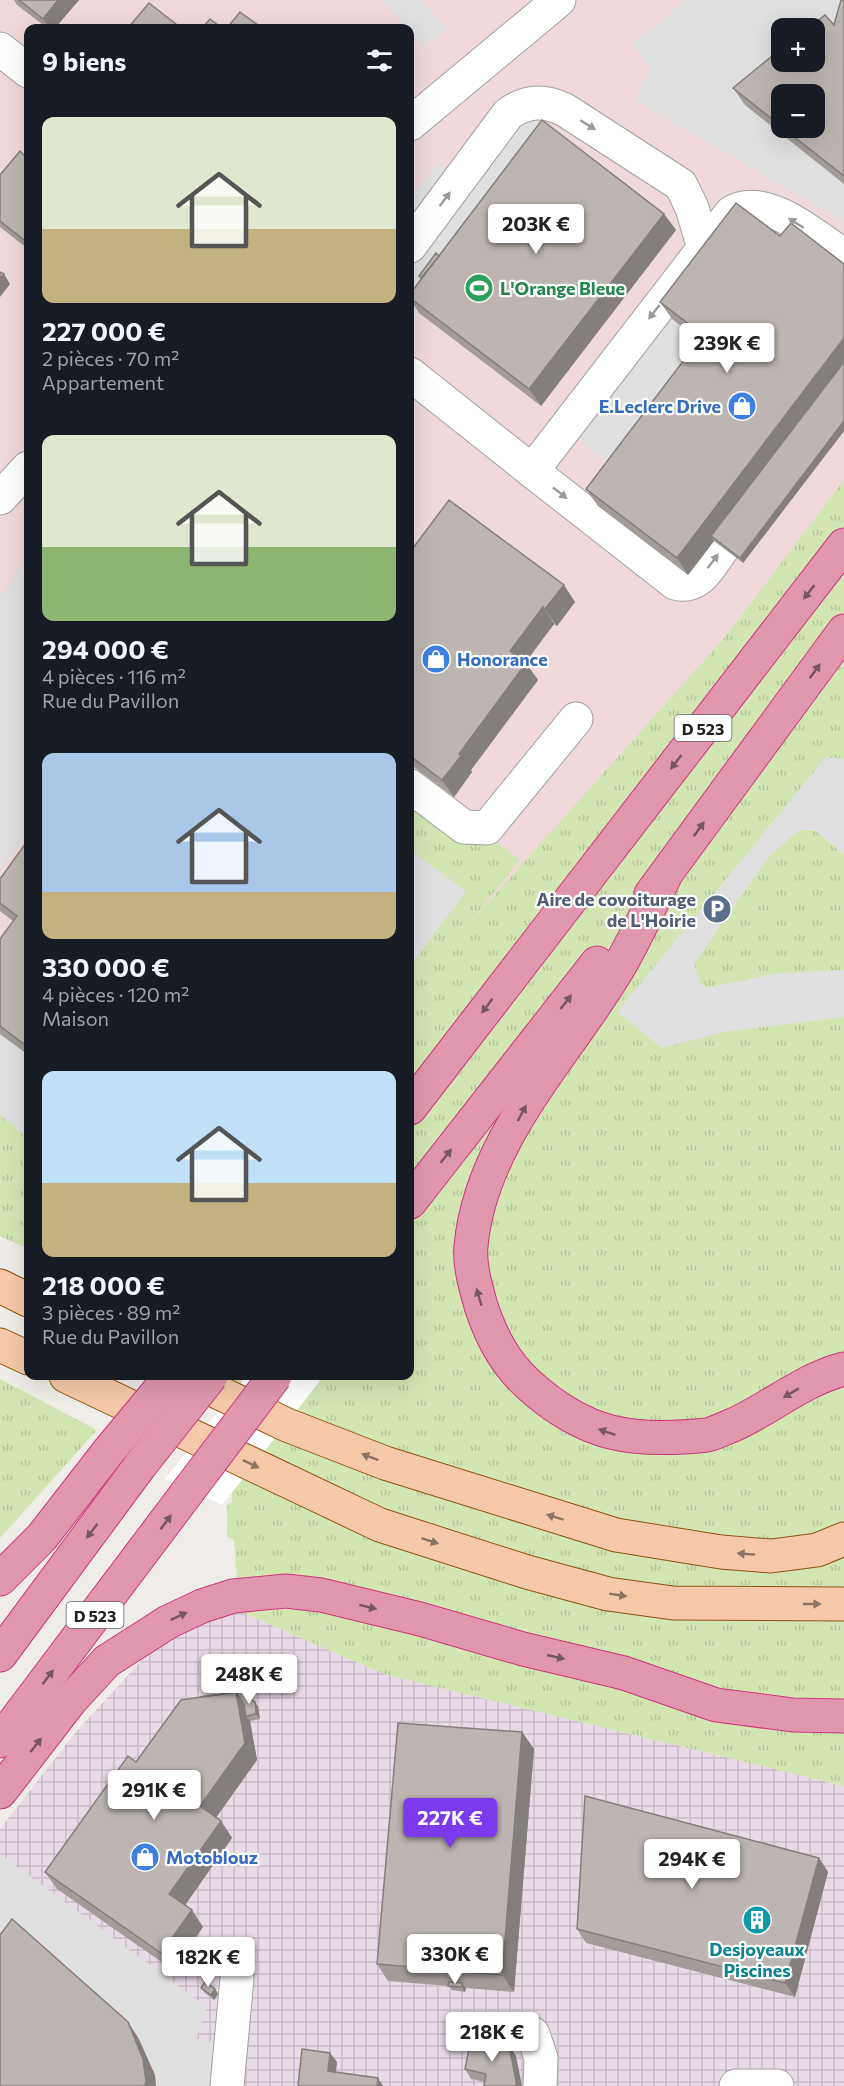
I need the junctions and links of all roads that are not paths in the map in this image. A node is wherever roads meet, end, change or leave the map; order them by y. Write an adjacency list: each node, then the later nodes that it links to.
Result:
1 (559, 0): 4 (street)
2 (0, 49): 3 (street)
3 (24, 68)
4 (414, 121)
5 (414, 241): 6 (street, one-way to 6)
6 (704, 248): 7 (street, one-way to 6); 9 (street, one-way to 9)
7 (844, 256)
8 (414, 377): 9 (street)
9 (532, 471): 11 (street, one-way to 11)
10 (844, 545): 16 (highway, D 523, one-way to 16)
11 (723, 548)
12 (844, 631): 15 (highway, D 523, one-way to 12)
13 (576, 719): 14 (street)
14 (414, 789)
15 (665, 876): 17 (highway, D 523, one-way to 15); 22 (highway, one-way to 15)
16 (414, 1103)
17 (414, 1197)
18 (0, 1286): 19 (main road)
19 (24, 1298)
20 (0, 1345): 21 (main road)
21 (24, 1356)
22 (844, 1370)
23 (74, 1380): 30 (main road, one-way to 30)
24 (168, 1380): 29 (highway, bridge)
25 (192, 1380): 28 (main road, one-way to 25)
26 (208, 1380): 31 (highway, D 523, one-way to 31, bridge)
27 (272, 1380): 33 (highway, D 523, one-way to 27, bridge)
28 (844, 1539)
29 (0, 1579)
30 (844, 1604)
31 (0, 1655)
32 (844, 1716): 34 (highway, one-way to 32)
33 (0, 1741)
34 (0, 1792)
35 (237, 1978): 38 (street)
36 (533, 2034): 39 (street)
37 (776, 2077): 40 (street)
38 (226, 2086)
39 (540, 2086)
40 (736, 2086)

